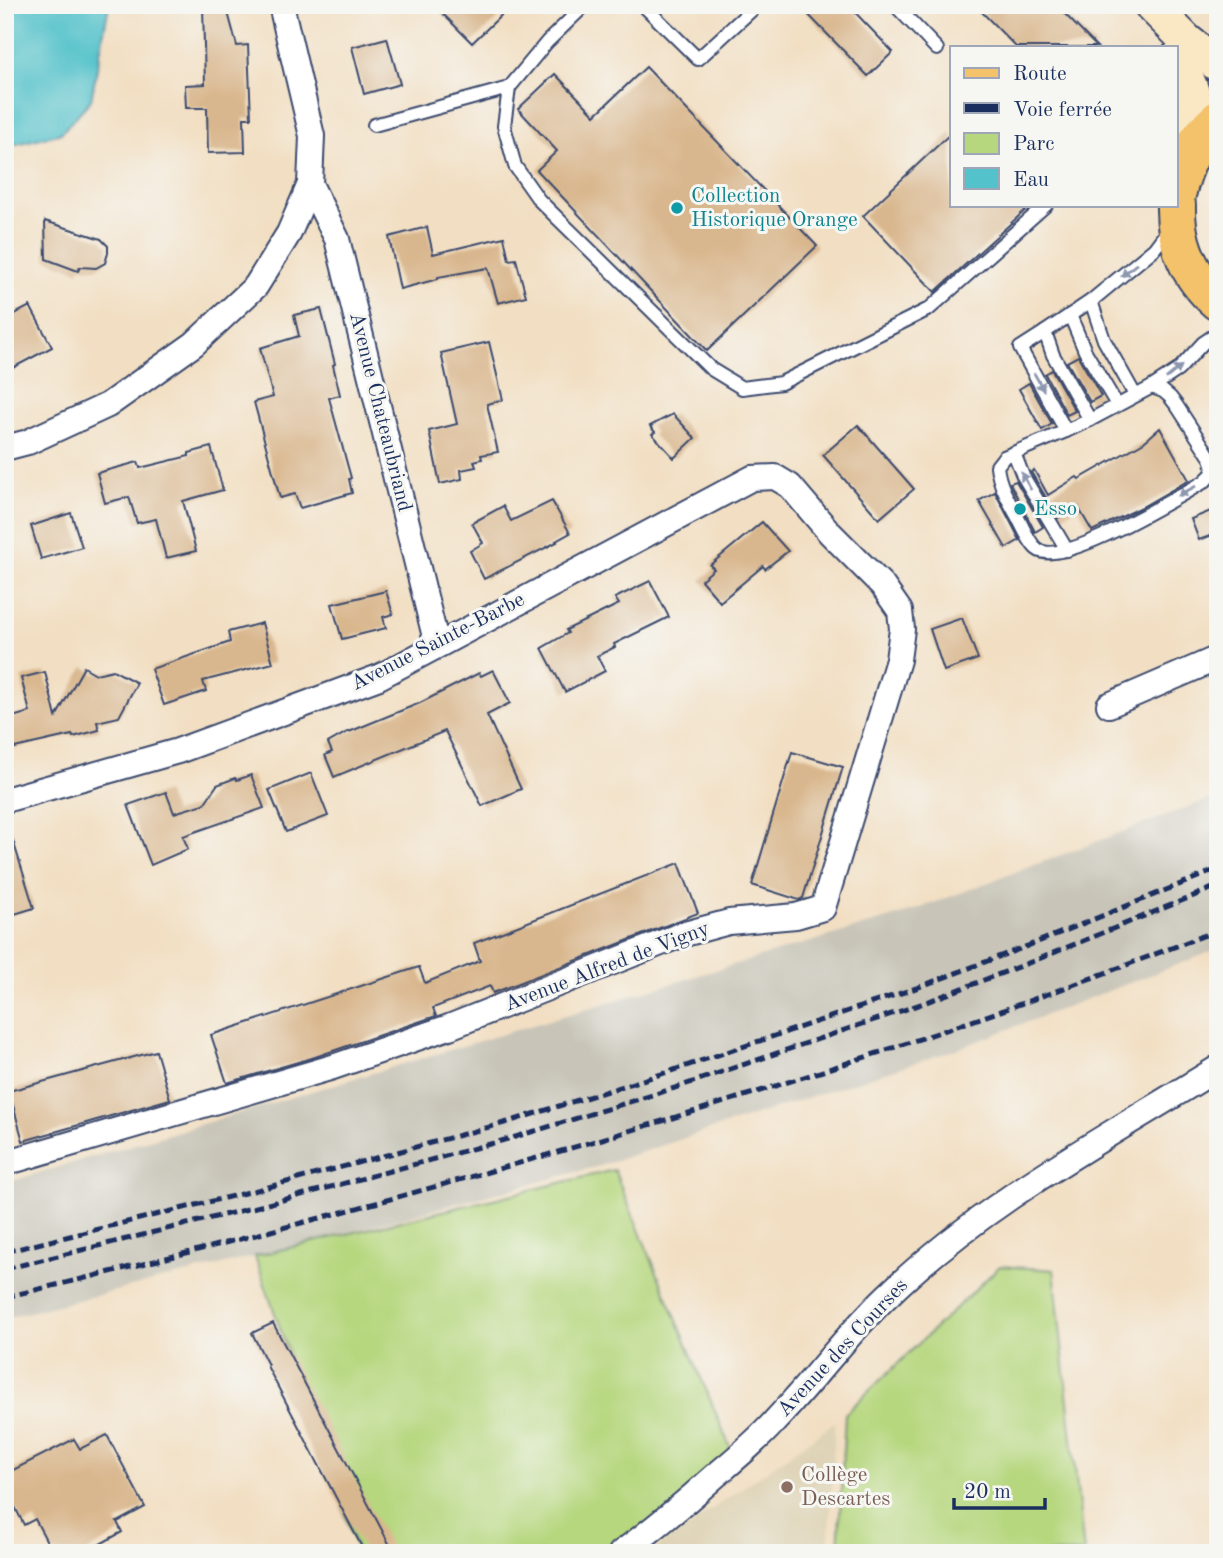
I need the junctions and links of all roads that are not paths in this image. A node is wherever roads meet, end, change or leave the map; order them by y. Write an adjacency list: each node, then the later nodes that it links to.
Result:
1 (281, 5): 14 (street)
2 (585, 5): 10 (lane)
3 (643, 5): 4 (lane)
4 (757, 5)
5 (895, 5): 7 (lane)
6 (1147, 20): 9 (street)
7 (937, 49)
8 (1178, 62): 13 (street)
9 (1218, 65)
10 (509, 88): 12 (lane); 16 (lane)
11 (1218, 120): 13 (main road)
12 (374, 125)
13 (1191, 151): 15 (main road)
14 (310, 184): 28 (street); 32 (street, Avenue Chateaubriand)
15 (1178, 193)
16 (1045, 206)
17 (1176, 207): 18 (lane, one-way to 18); 19 (main road)
18 (1091, 301): 20 (lane); 24 (lane)
19 (1218, 301)
20 (1070, 314): 21 (lane); 25 (lane)
21 (1045, 332): 26 (lane); 27 (lane, one-way to 27)
22 (1218, 334): 23 (lane, one-way to 22)
23 (1152, 387): 24 (lane); 31 (lane, one-way to 31)
24 (1135, 395): 25 (lane)
25 (1117, 405): 26 (lane)
26 (1090, 420): 27 (lane)
27 (1066, 431): 29 (lane)
28 (5, 448)
29 (1014, 453): 31 (lane, one-way to 29); 31 (lane)
30 (775, 477): 32 (street, Avenue Sainte-Barbe); 37 (street, Avenue Alfred de Vigny)
31 (1067, 550)
32 (437, 645): 35 (street, Avenue Sainte-Barbe)
33 (1218, 658): 34 (street)
34 (1109, 705)
35 (5, 800)
36 (1218, 1068): 38 (street, Avenue des Courses)
37 (5, 1163)
38 (621, 1553)

